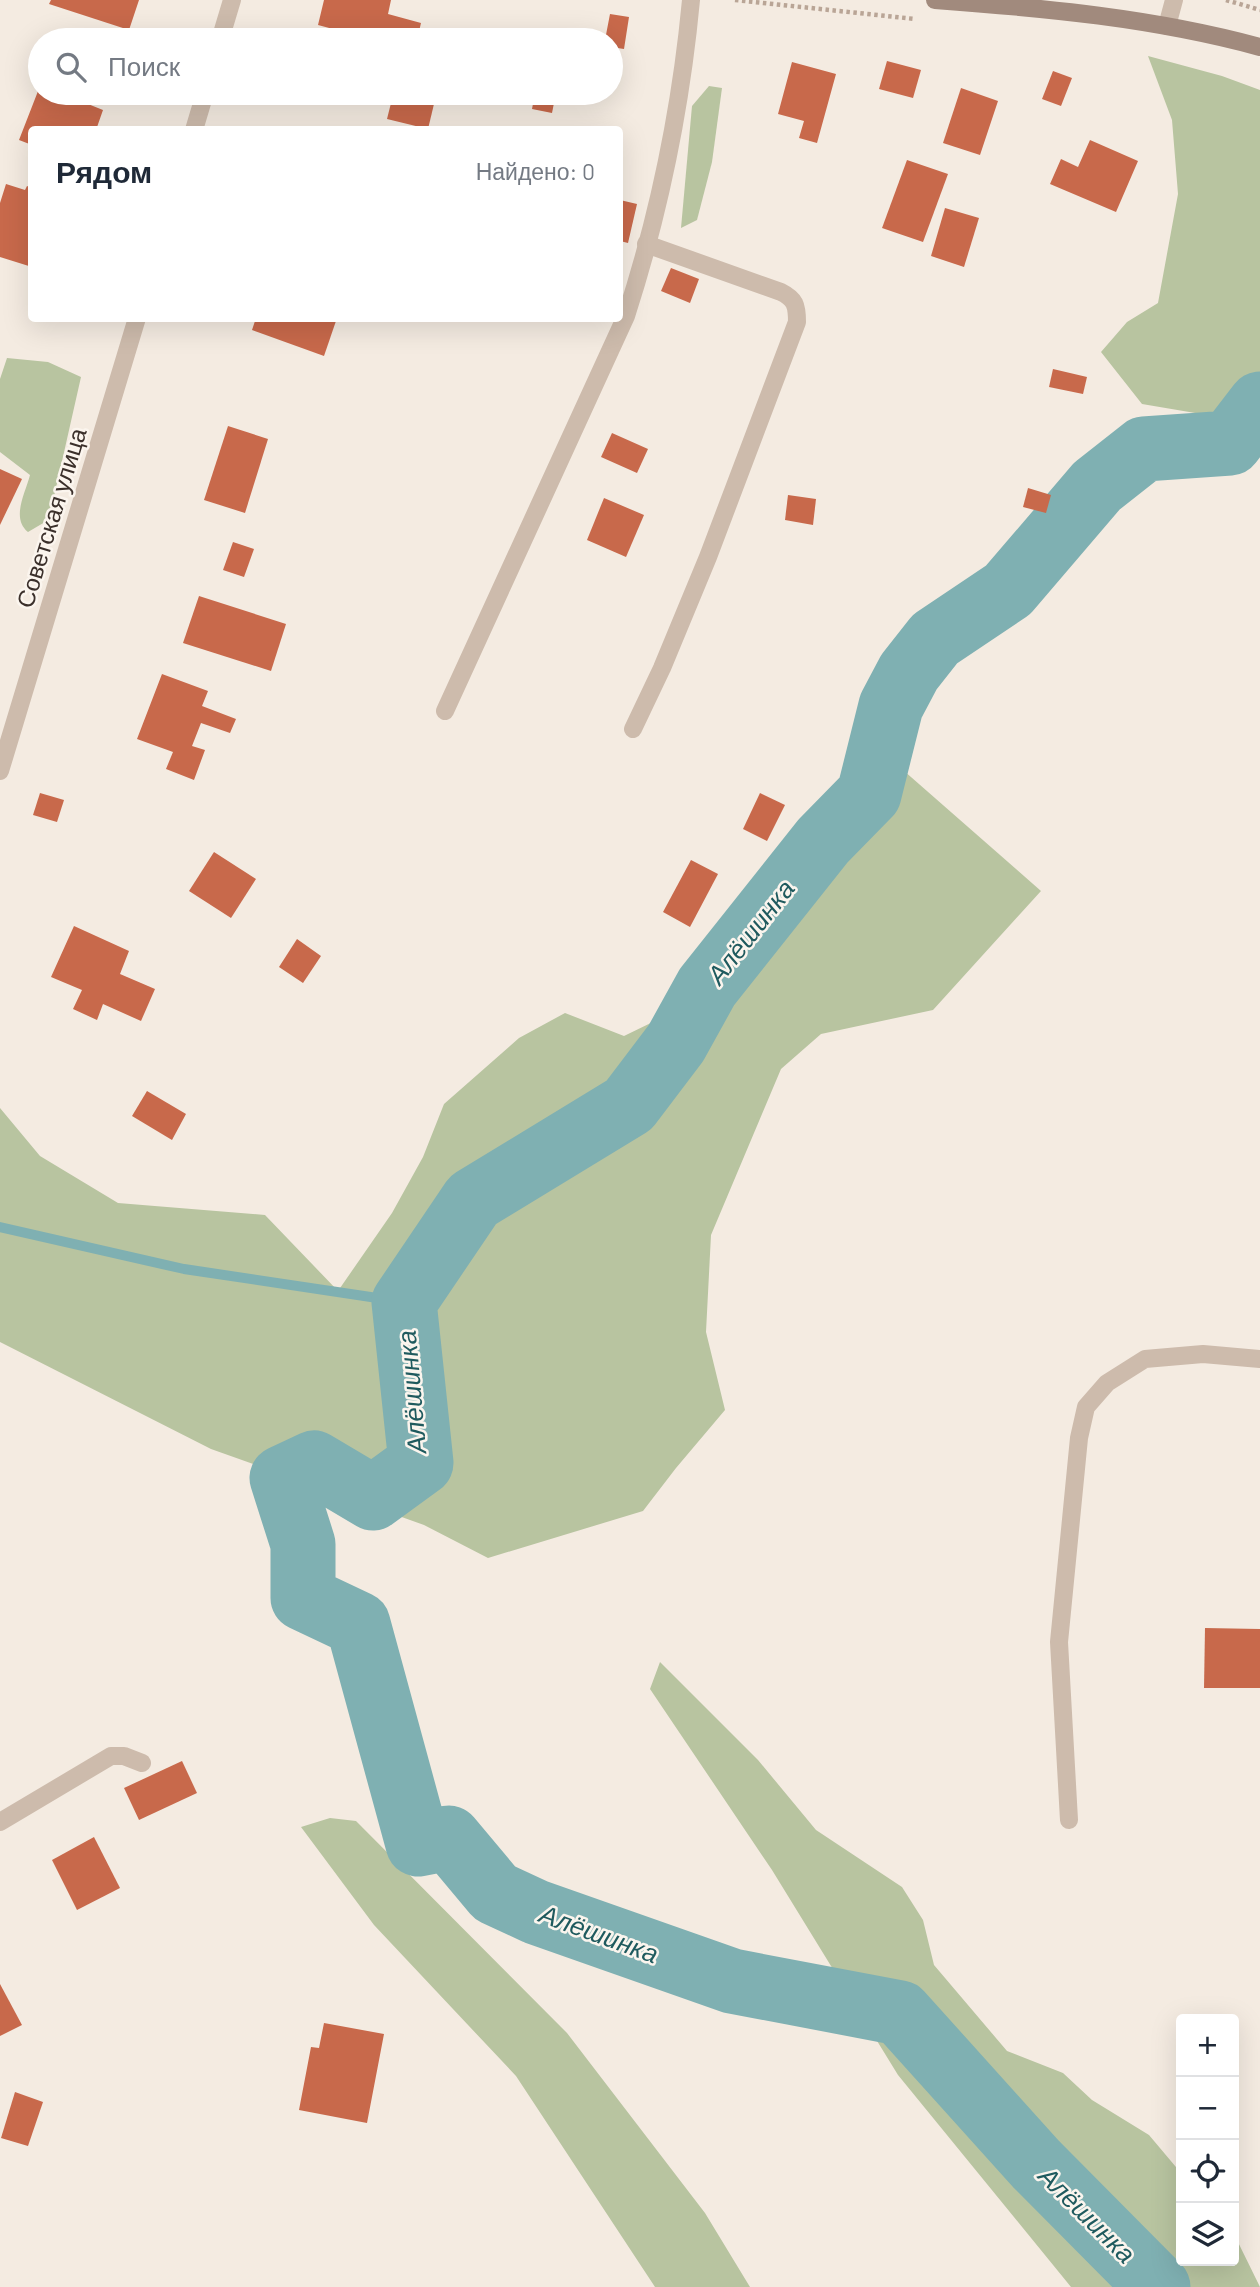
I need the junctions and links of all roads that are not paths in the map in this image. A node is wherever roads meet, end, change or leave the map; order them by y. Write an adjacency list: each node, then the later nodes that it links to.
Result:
1 (232, 0): 6 (street)
2 (691, 0): 10 (street)
3 (935, 0): 5 (main road)
4 (1174, 0): 5 (street)
5 (1167, 26): 7 (main road)
6 (224, 28)
7 (1260, 47)
8 (201, 105): 9 (street)
9 (195, 126)
10 (646, 244): 11 (street); 15 (street)
11 (623, 320)
12 (136, 322): 16 (street, Советская улица)
13 (622, 322): 14 (street)
14 (445, 711)
15 (633, 729)
16 (0, 771)
17 (1260, 1359): 19 (street)
18 (142, 1763): 20 (street)
19 (1069, 1820)
20 (0, 1822)

